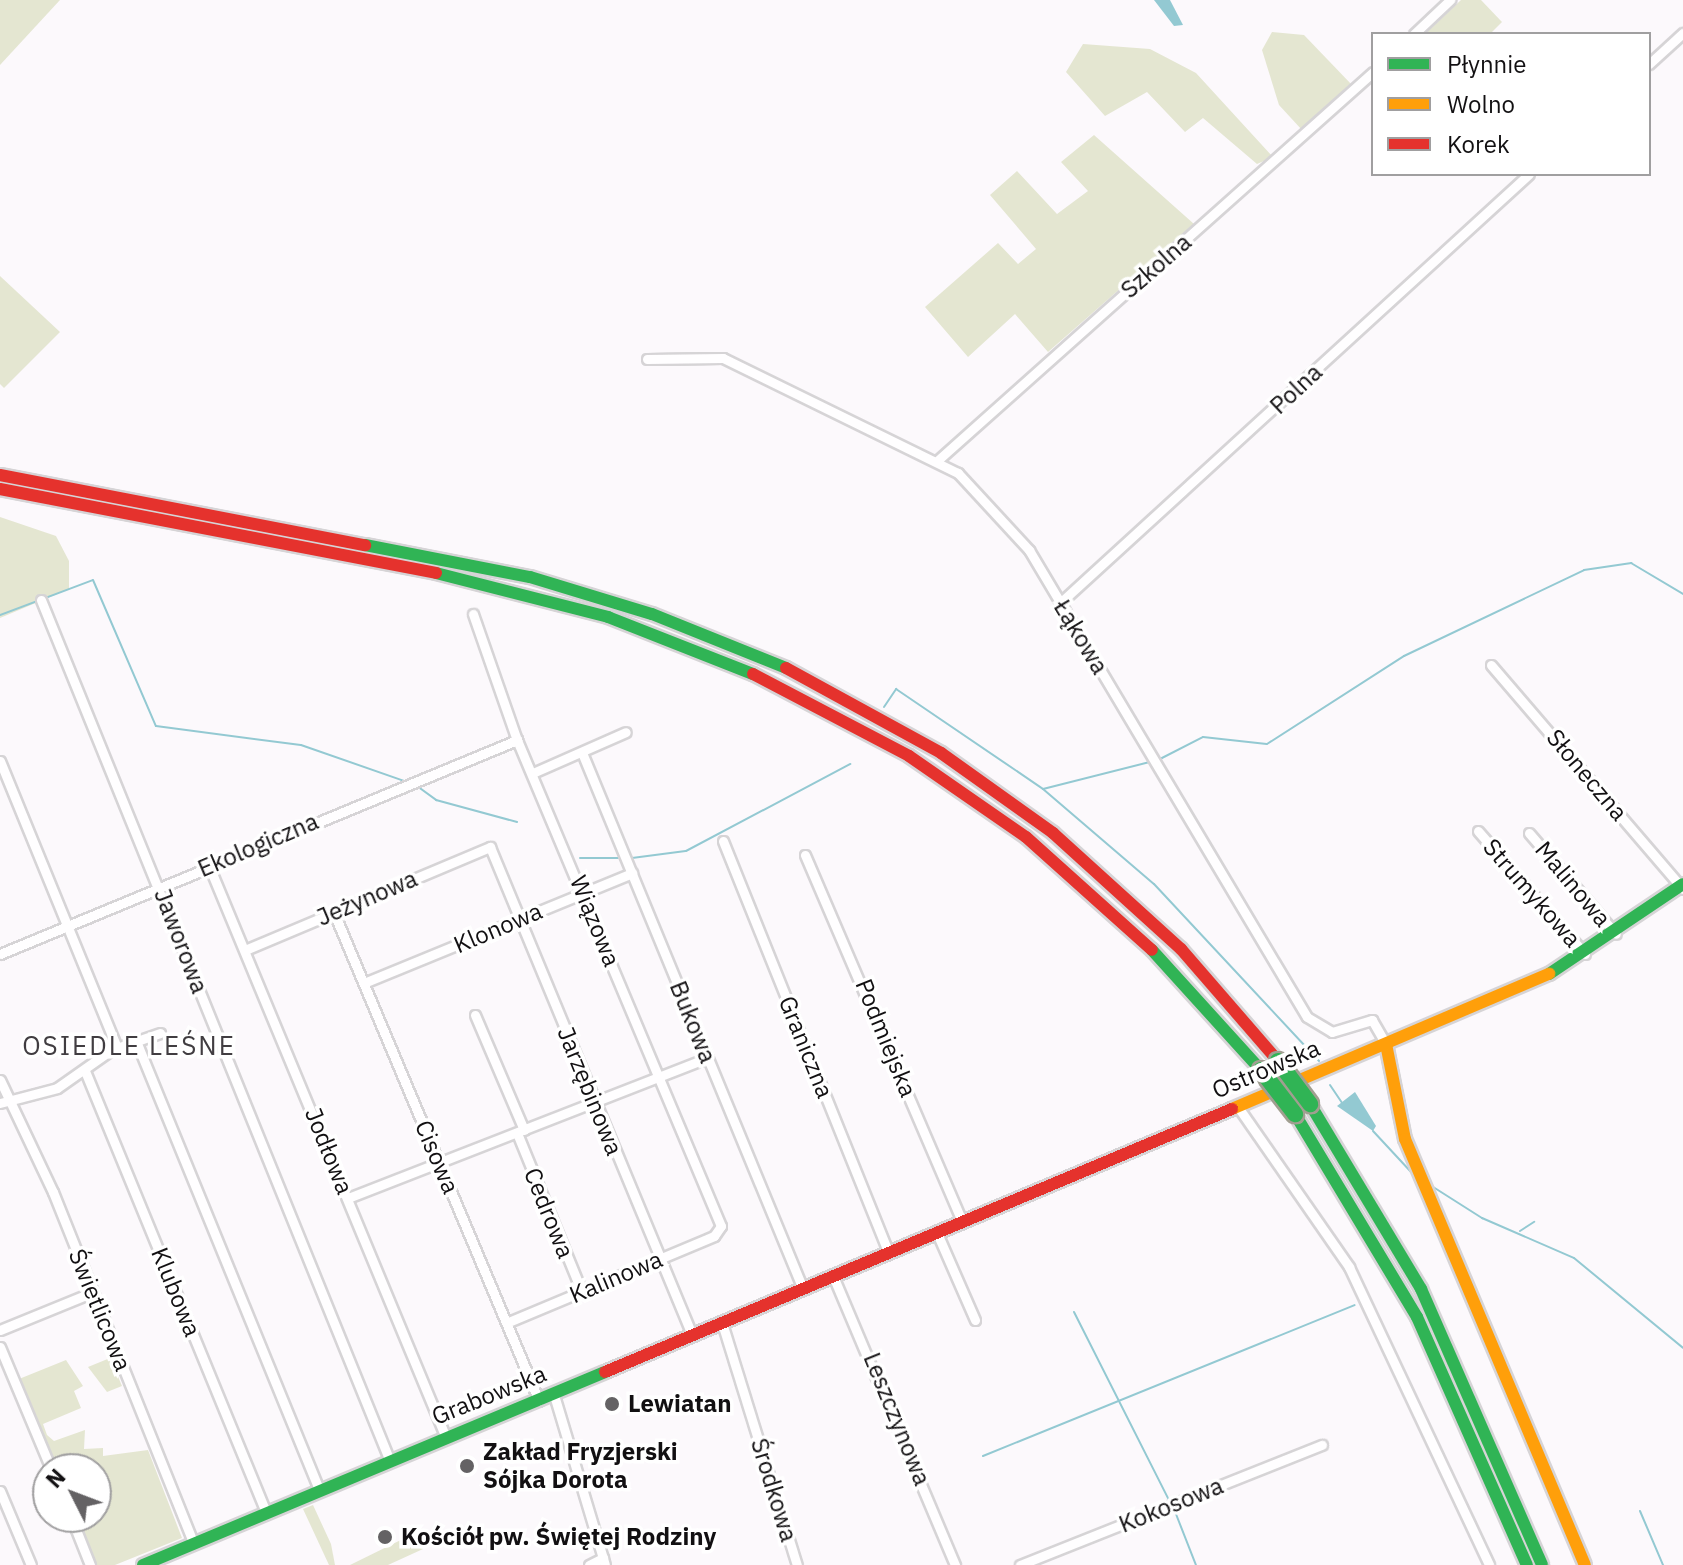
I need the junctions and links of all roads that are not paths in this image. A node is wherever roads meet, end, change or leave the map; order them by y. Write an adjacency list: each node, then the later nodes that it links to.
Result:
1 (1450, 0): 2 (street)
2 (1416, 32)
3 (1683, 33): 4 (street)
4 (1651, 62)
5 (1371, 74): 8 (street, Szkolna)
6 (1527, 176): 12 (street, Polna)
7 (647, 359): 8 (street, Łąkowa)
8 (938, 460): 12 (street, Łąkowa)
9 (0, 475): 89 (main road, bridge)
10 (0, 489): 88 (main road, bridge)
11 (41, 600): 27 (street, Jaworowa)
12 (1061, 602): 41 (street, Łąkowa)
13 (473, 614): 16 (street, Wiązowa)
14 (1491, 665): 28 (street, Słoneczna)
15 (626, 732): 17 (street)
16 (517, 740): 19 (street, Wiązowa); 25 (street, Ekologiczna)
17 (583, 755): 19 (street); 26 (street, Bukowa)
18 (0, 761): 32 (street)
19 (535, 772): 29 (street, Wiązowa)
20 (1478, 831): 36 (street, Strumykowa)
21 (1529, 833): 33 (street, Malinowa)
22 (723, 841): 56 (street, Graniczna)
23 (490, 847): 30 (street, Jeżynowa); 31 (street, Jarzębinowa)
24 (805, 855): 53 (street, Podmiejska)
25 (209, 866): 27 (street, Ekologiczna); 34 (street, Jodłowa)
26 (632, 873): 29 (street, Klonowa); 43 (street, Bukowa)
27 (160, 886): 32 (street, Ekologiczna); 73 (street, Jaworowa)
28 (1682, 886): 33 (main road, Ostrowska)
29 (584, 892): 31 (street, Klonowa); 45 (street, Wiązowa)
30 (334, 913): 34 (street, Jeżynowa); 37 (street, Cisowa)
31 (520, 919): 37 (street, Klonowa); 48 (street, Jarzębinowa)
32 (68, 925): 35 (street, Ekologiczna); 42 (street)
33 (1616, 935): 36 (main road, Ostrowska)
34 (245, 950): 52 (street, Jodłowa)
35 (0, 954)
36 (1585, 954): 41 (main road, Ostrowska)
37 (364, 983): 51 (street, Cisowa)
38 (475, 1015): 50 (street, Cedrowa)
39 (160, 1033): 40 (street)
40 (136, 1041): 42 (street); 75 (street)
41 (1386, 1044): 49 (main road, Ostrowska); 90 (main road)
42 (117, 1048): 44 (street)
43 (708, 1058): 45 (street); 60 (street, Bukowa)
44 (85, 1071): 47 (street); 76 (street, Klubowa)
45 (659, 1077): 48 (street); 54 (street, Wiązowa)
46 (0, 1080): 47 (street, Świetlicowa)
47 (4, 1101): 61 (street, Świetlicowa)
48 (594, 1101): 50 (street); 57 (street, Jarzębinowa)
49 (1238, 1107): 53 (main road, Ostrowska); 87 (street)
50 (520, 1132): 51 (street); 62 (street, Cedrowa)
51 (440, 1165): 52 (street); 64 (street, Cisowa)
52 (348, 1198): 70 (street, Jodłowa)
53 (962, 1222): 55 (main road, Ostrowska)
54 (721, 1226): 57 (street, Kalinowa)
55 (937, 1233): 56 (main road, Ostrowska); 63 (street)
56 (889, 1253): 58 (main road, Ostrowska)
57 (659, 1259): 62 (street, Kalinowa); 67 (street, Jarzębinowa)
58 (852, 1268): 59 (main road, Grabowska)
59 (833, 1276): 60 (main road, Grabowska); 85 (street, Leszczynowa)
60 (803, 1289): 65 (main road, Grabowska)
61 (93, 1292): 66 (street); 78 (street, Świetlicowa)
62 (582, 1292): 64 (street, Kalinowa)
63 (975, 1320)
64 (506, 1323): 69 (street, Cisowa)
65 (722, 1323): 67 (main road, Grabowska); 84 (street, Środkowa)
66 (0, 1330)
67 (692, 1335): 69 (main road, Grabowska)
68 (0, 1347): 72 (street)
69 (547, 1398): 70 (main road, Grabowska); 79 (street, Cisowa)
70 (446, 1438): 73 (main road, Grabowska)
71 (1322, 1445): 86 (street, Kokosowa)
72 (44, 1453)
73 (390, 1461): 75 (main road, Grabowska)
74 (0, 1491): 80 (street)
75 (320, 1491): 76 (main road, Grabowska)
76 (266, 1513): 78 (main road, Grabowska)
77 (77, 1533): 81 (street)
78 (194, 1544): 82 (main road, Grabowska)
79 (604, 1562): 83 (street)
80 (31, 1565)
81 (90, 1565)
82 (143, 1565)
83 (589, 1565)
84 (797, 1565)
85 (955, 1565)
86 (1020, 1565)
87 (1489, 1565)
88 (1527, 1565)
89 (1542, 1565)
90 (1585, 1565)

